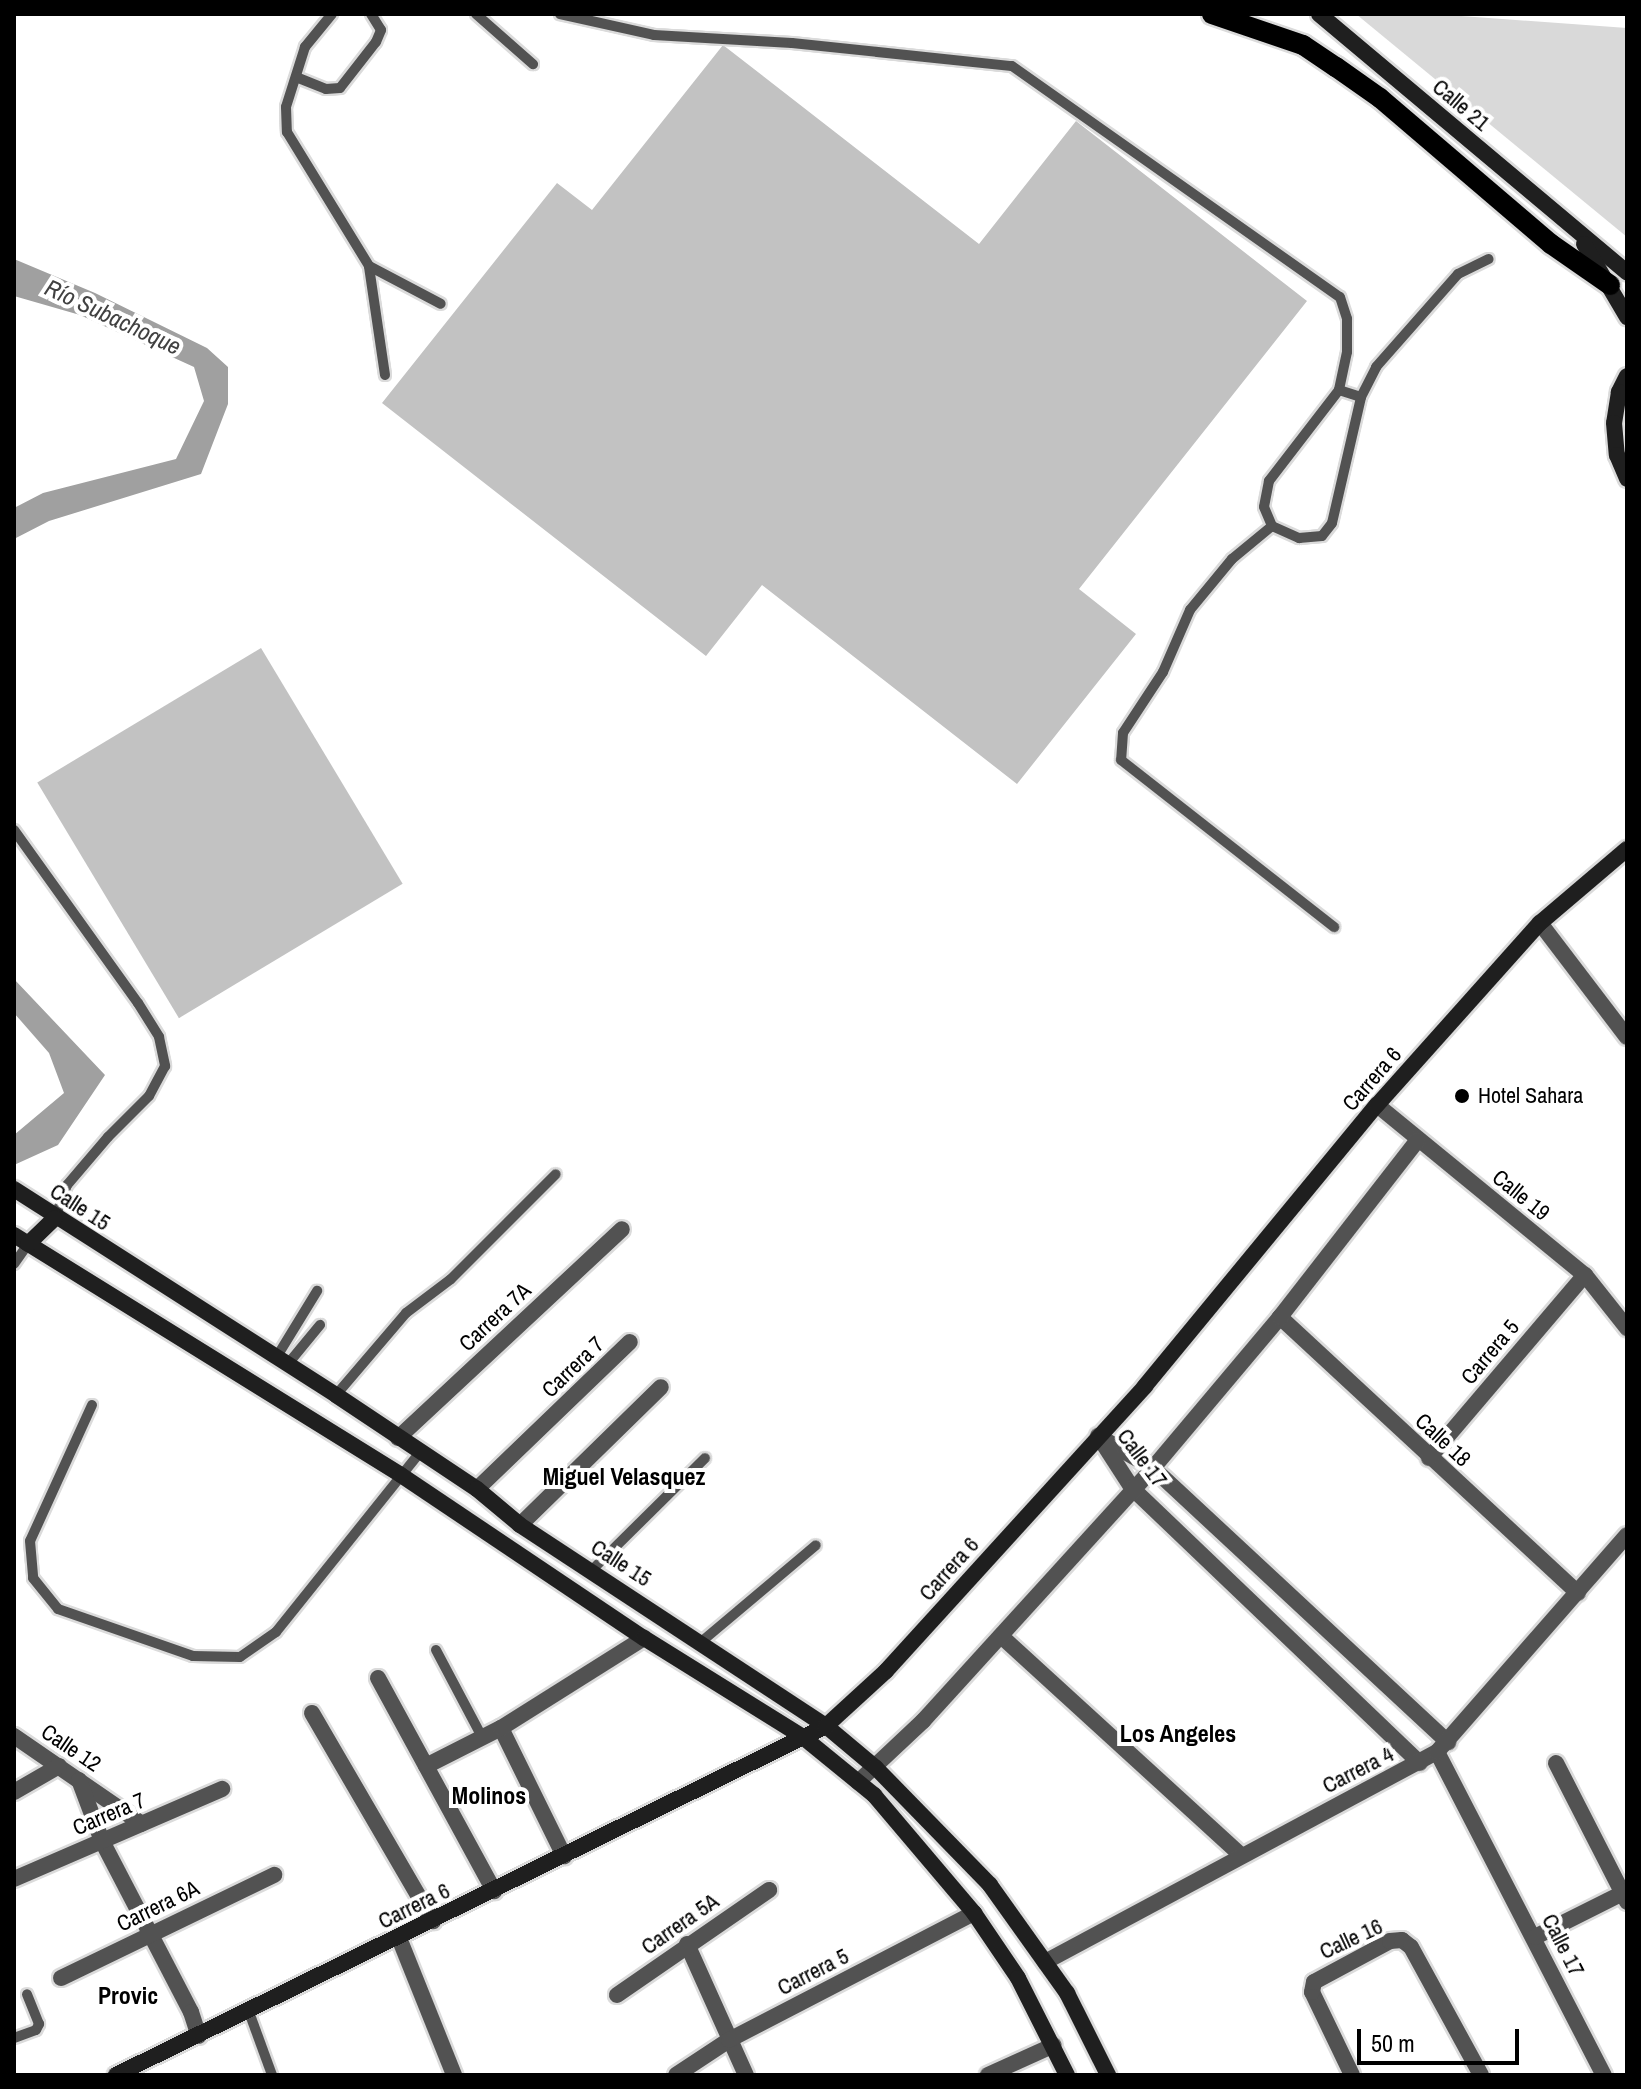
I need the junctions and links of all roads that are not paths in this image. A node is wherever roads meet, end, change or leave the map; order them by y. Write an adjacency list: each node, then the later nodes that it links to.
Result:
1 (332, 14): 8 (lane)
2 (371, 14): 8 (lane)
3 (476, 14): 7 (lane)
4 (560, 14): 18 (lane)
5 (1212, 14): 13 (main road)
6 (1319, 14): 9 (street, Calle 21)
7 (533, 64)
8 (296, 77): 11 (lane)
9 (1574, 229): 12 (street, Calle 21); 13 (street, Calle 21)
10 (1489, 259): 19 (lane)
11 (369, 266): 14 (lane); 16 (lane)
12 (1627, 272)
13 (1610, 285): 15 (street, Calle 21)
14 (441, 304)
15 (1627, 317)
16 (385, 375)
17 (1627, 376): 20 (street)
18 (1339, 390): 19 (lane); 21 (lane)
19 (1361, 397): 21 (lane)
20 (1627, 479)
21 (1272, 526): 25 (lane)
22 (14, 830): 31 (lane)
23 (1627, 849): 24 (street, Carrera 6)
24 (1540, 923): 26 (street); 27 (street, Carrera 6)
25 (1334, 927)
26 (1627, 1037)
27 (1377, 1105): 28 (street, Calle 19); 45 (street, Carrera 6)
28 (1418, 1140): 35 (street, Calle 19); 37 (street)
29 (556, 1174): 43 (lane)
30 (14, 1189): 31 (street, Calle 15)
31 (55, 1218): 33 (street); 41 (street, Calle 15)
32 (622, 1229): 46 (street, Carrera 7A)
33 (21, 1239): 34 (lane); 51 (street)
34 (14, 1264)
35 (1585, 1275): 39 (street, Calle 19); 49 (street, Carrera 5)
36 (317, 1291): 41 (lane)
37 (1280, 1317): 49 (street, Calle 18); 50 (street)
38 (320, 1325): 41 (lane)
39 (1627, 1328)
40 (630, 1342): 53 (street, Carrera 7)
41 (282, 1362): 43 (street, Calle 15)
42 (661, 1387): 54 (street)
43 (336, 1395): 46 (street, Calle 15)
44 (92, 1405): 51 (lane)
45 (1098, 1436): 50 (street, Calle 17); 52 (street, Calle 17); 65 (street, Carrera 6)
46 (398, 1438): 47 (street, Calle 15)
47 (420, 1452): 51 (lane); 53 (street, Calle 15)
48 (705, 1458): 57 (lane)
49 (1429, 1458): 58 (street, Calle 18)
50 (1153, 1468): 52 (street); 70 (street, Calle 17)
51 (401, 1475): 60 (street)
52 (1132, 1488): 59 (street); 71 (street, Calle 17)
53 (477, 1489): 54 (street, Calle 15)
54 (520, 1525): 57 (street, Calle 15)
55 (1627, 1535): 58 (street, Carrera 4)
56 (816, 1545): 61 (lane)
57 (592, 1570): 61 (street, Calle 15)
58 (1578, 1593): 70 (street, Carrera 4)
59 (1001, 1636): 75 (street); 82 (street)
60 (644, 1638): 66 (street); 69 (street)
61 (701, 1642): 65 (street, Calle 15)
62 (436, 1650): 68 (lane)
63 (378, 1678): 74 (street)
64 (312, 1713): 90 (street)
65 (826, 1726): 69 (street, Carrera 6); 75 (street, Calle 15)
66 (501, 1728): 68 (street); 83 (street)
67 (14, 1736): 73 (street, Calle 12)
68 (482, 1737): 74 (street)
69 (803, 1737): 77 (street); 83 (street, Carrera 6)
70 (1443, 1747): 71 (street, Carrera 4); 92 (street, Calle 17)
71 (1420, 1763): 82 (street, Carrera 4)
72 (1556, 1763): 88 (street)
73 (59, 1766): 76 (street, Calle 12); 79 (street)
74 (426, 1766): 87 (street)
75 (876, 1768): 77 (street); 95 (street, Calle 15)
76 (79, 1780): 80 (street, Calle 12); 81 (street)
77 (858, 1782): 89 (street)
78 (222, 1789): 80 (street, Carrera 7)
79 (14, 1792)
80 (142, 1824): 81 (street, Carrera 7)
81 (102, 1841): 85 (street, Carrera 7); 91 (street)
82 (1241, 1855): 95 (street, Carrera 4)
83 (564, 1856): 87 (street, Carrera 6)
84 (274, 1875): 91 (street, Carrera 6A)
85 (14, 1879)
86 (769, 1890): 94 (street, Carrera 5A)
87 (494, 1891): 90 (street, Carrera 6)
88 (1626, 1896): 92 (street)
89 (974, 1913): 102 (street, Carrera 5); 103 (street)
90 (433, 1921): 93 (street, Carrera 6)
91 (152, 1934): 96 (street, Carrera 6A); 100 (street)
92 (1535, 1937): 114 (street, Calle 17)
93 (399, 1938): 99 (street, Carrera 6); 107 (street)
94 (687, 1944): 98 (street, Carrera 5A); 102 (street)
95 (1045, 1962): 112 (street, Calle 15)
96 (61, 1978)
97 (27, 1994): 101 (lane)
98 (617, 1995)
99 (249, 2012): 100 (street, Carrera 6); 106 (lane)
100 (199, 2036): 105 (street, Carrera 6)
101 (14, 2038)
102 (729, 2040): 108 (street, Carrera 5); 109 (street)
103 (1054, 2045): 110 (street); 111 (street)
104 (1478, 2074): 113 (street, Calle 16)
105 (116, 2075)
106 (272, 2075)
107 (454, 2075)
108 (676, 2075)
109 (746, 2075)
110 (988, 2075)
111 (1067, 2075)
112 (1108, 2075)
113 (1352, 2075)
114 (1604, 2075)

